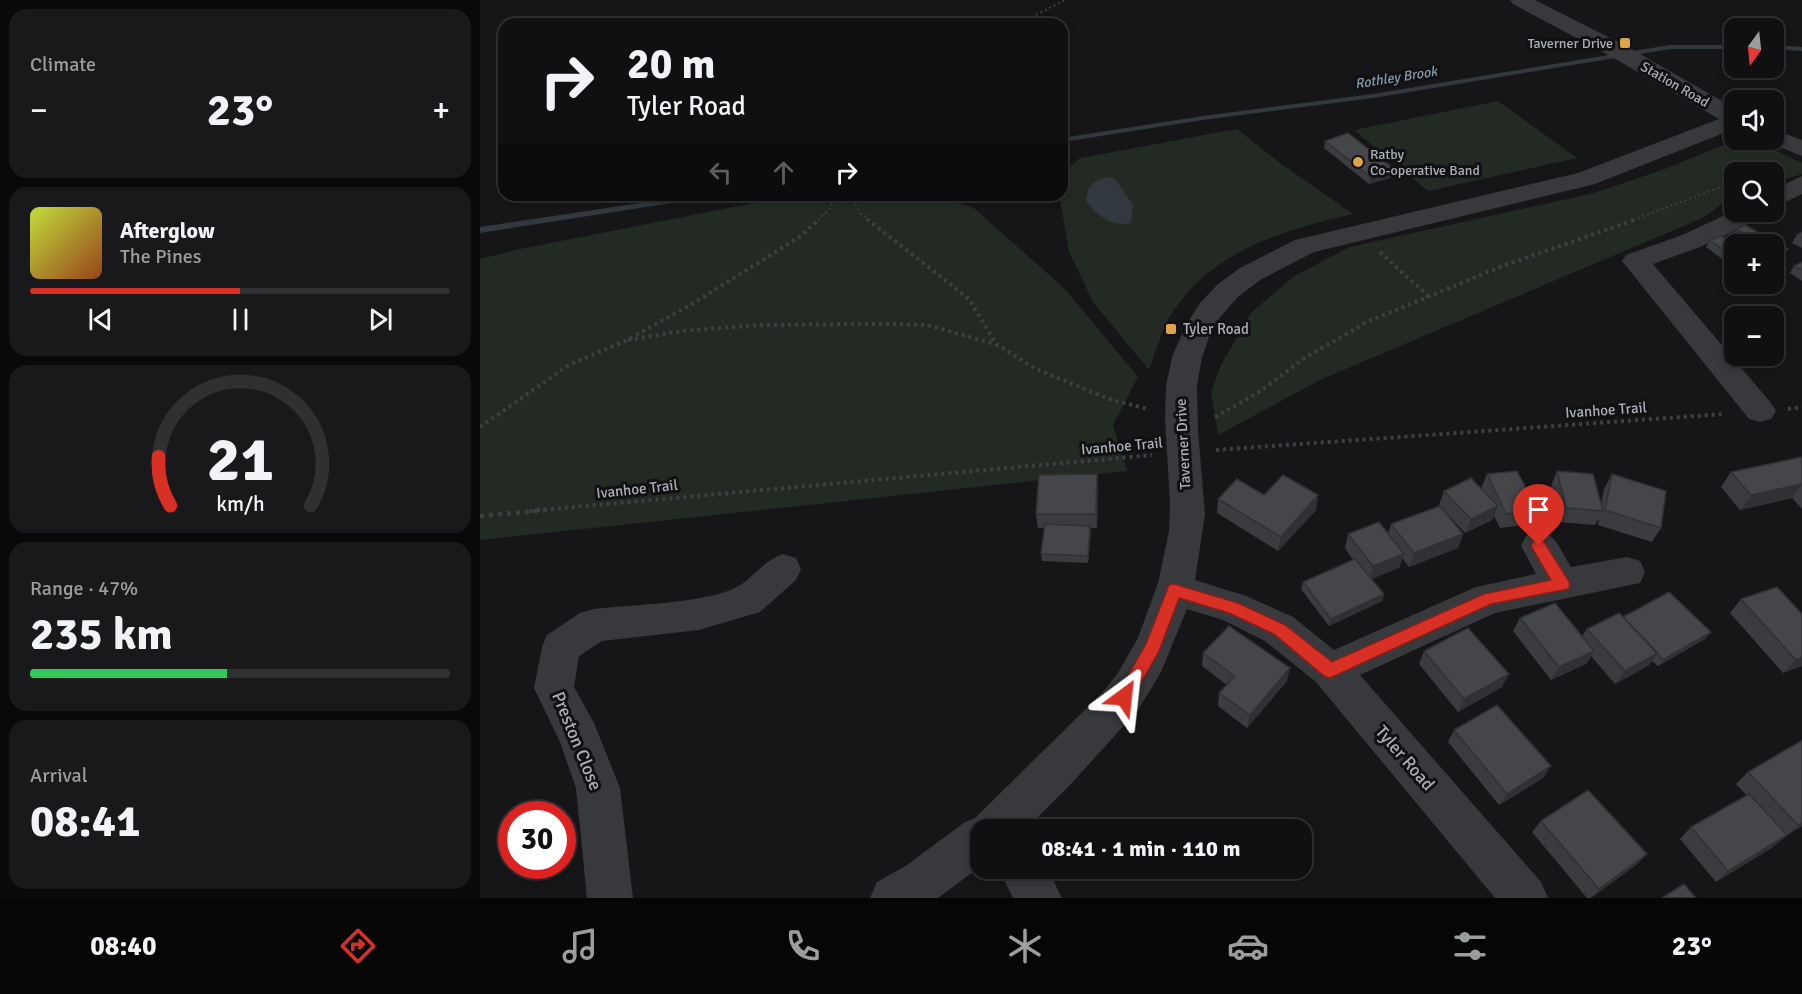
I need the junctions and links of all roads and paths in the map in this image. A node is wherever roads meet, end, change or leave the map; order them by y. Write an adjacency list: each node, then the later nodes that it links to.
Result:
1 (1065, 0): 3 (path)
2 (1520, 0): 4 (street, Station Road)
3 (1030, 18)
4 (1724, 113)
5 (1724, 123): 14 (street, Taverner Drive)
6 (1784, 141): 7 (street)
7 (1802, 149)
8 (1802, 184): 10 (street)
9 (1724, 186): 15 (path)
10 (1784, 194)
11 (834, 201): 16 (path)
12 (854, 201): 17 (path)
13 (1730, 222): 19 (street)
14 (1359, 231): 15 (path); 21 (street, Taverner Drive)
15 (1428, 296): 21 (path)
16 (625, 341): 17 (path); 20 (path)
17 (996, 344): 21 (path)
18 (1802, 407): 19 (path, Ivanhoe Trail)
19 (1760, 411): 21 (path, Ivanhoe Trail)
20 (480, 427)
21 (1182, 436): 22 (path, Ivanhoe Trail); 27 (street, Taverner Drive)
22 (480, 516)
23 (1539, 546): 26 (street)
24 (783, 569): 32 (street, Preston Close)
25 (1627, 572): 26 (street)
26 (1562, 584): 28 (street)
27 (1174, 590): 28 (street, Tyler Road); 29 (street, Taverner Drive)
28 (1330, 670): 35 (street, Tyler Road)
29 (1004, 819)
30 (970, 846): 33 (street, Taverner Drive)
31 (1027, 879): 34 (street)
32 (610, 898)
33 (892, 898)
34 (1039, 898)
35 (1525, 898)

